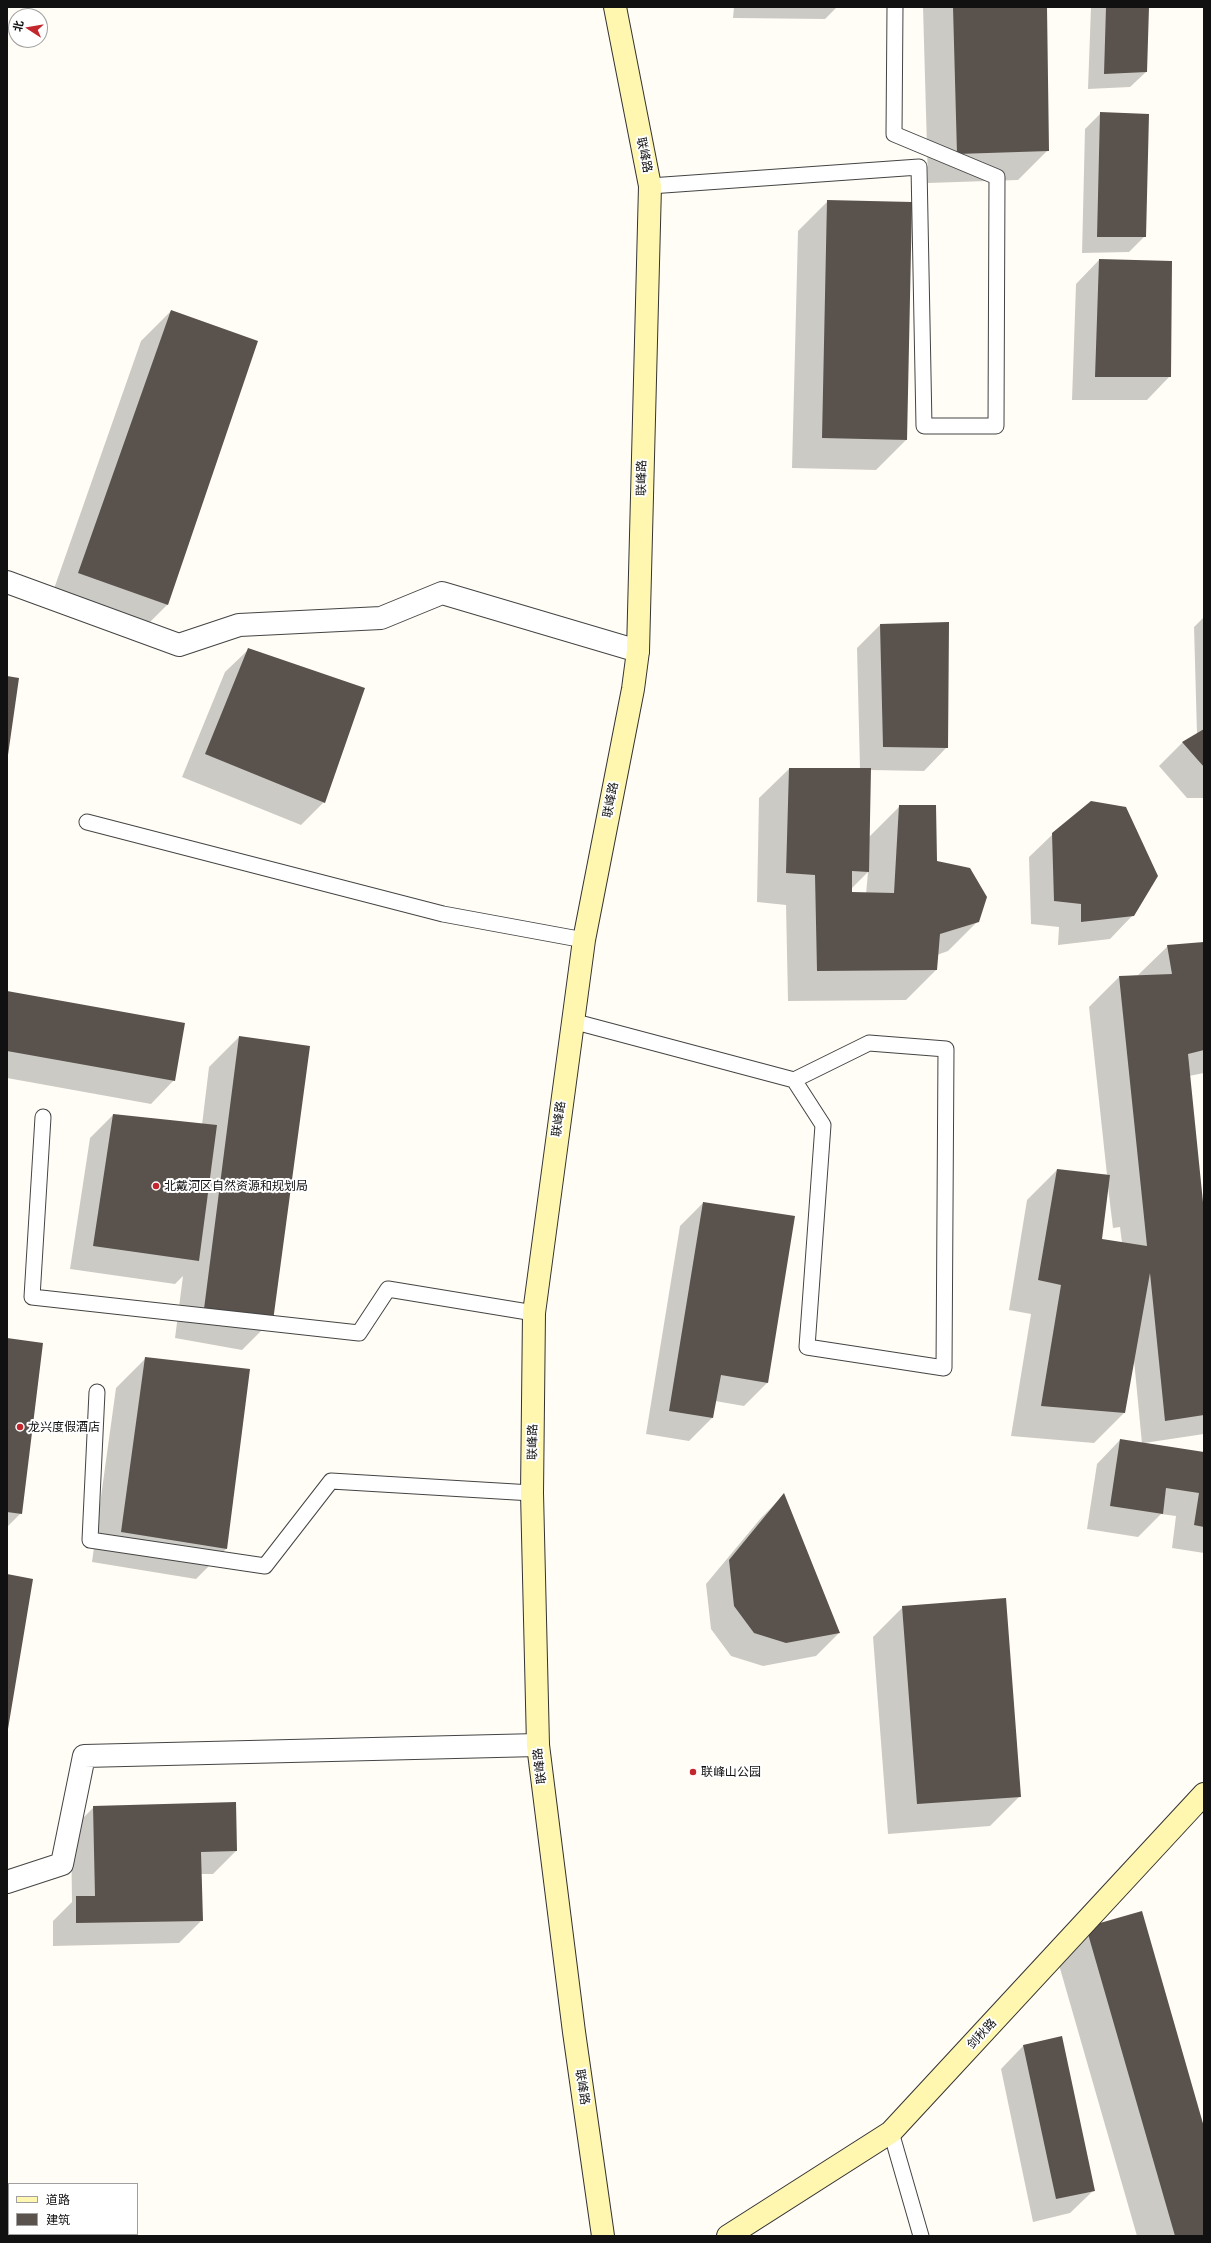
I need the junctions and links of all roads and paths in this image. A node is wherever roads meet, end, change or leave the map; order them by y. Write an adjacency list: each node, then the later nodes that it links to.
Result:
1 (615, 7): 3 (main road, 联峰路)
2 (895, 7): 3 (lane)
3 (650, 186): 5 (main road, 联峰路)
4 (7, 582): 5 (street)
5 (638, 651): 7 (main road, 联峰路)
6 (87, 822): 7 (lane)
7 (584, 940): 8 (main road, 联峰路)
8 (572, 1021): 9 (lane); 11 (main road, 联峰路)
9 (794, 1080): 9 (lane)
10 (43, 1117): 11 (lane)
11 (534, 1313): 13 (main road, 联峰路)
12 (97, 1392): 13 (lane)
13 (532, 1494): 14 (main road, 联峰路)
14 (538, 1745): 16 (street); 18 (main road, 联峰路)
15 (1204, 1794): 17 (main road, 剑秋路)
16 (7, 1882)
17 (891, 2132): 19 (main road, 剑秋路); 20 (lane)
18 (603, 2236)
19 (728, 2236)
20 (921, 2236)

